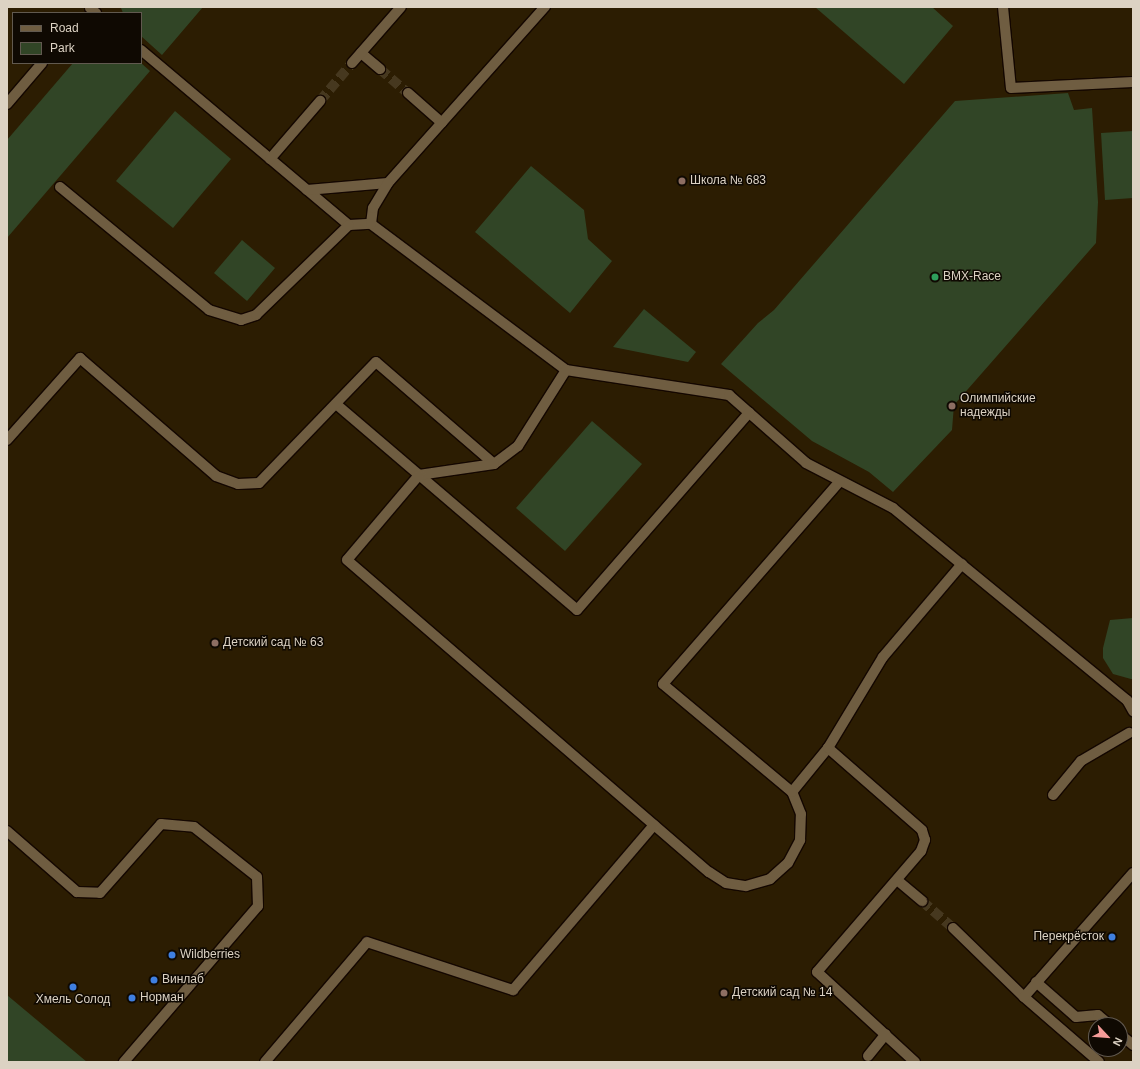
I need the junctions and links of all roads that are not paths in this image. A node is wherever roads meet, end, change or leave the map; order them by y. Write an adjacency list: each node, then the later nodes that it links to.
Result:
1 (401, 7): 5 (street)
2 (545, 7): 13 (street)
3 (1003, 7): 9 (street)
4 (142, 51): 14 (street)
5 (361, 53): 6 (street); 8 (street)
6 (352, 63)
7 (41, 64): 12 (street)
8 (380, 69)
9 (1133, 82)
10 (408, 93): 13 (street)
11 (320, 101): 14 (street)
12 (7, 104)
13 (442, 123): 15 (street)
14 (270, 159): 17 (street)
15 (388, 183): 17 (street); 18 (street)
16 (60, 187): 19 (street)
17 (307, 190): 19 (street)
18 (371, 224): 19 (street); 20 (street)
19 (349, 225)
20 (566, 370): 22 (street); 24 (street)
21 (336, 404): 23 (street); 24 (street); 25 (street)
22 (749, 413): 25 (street); 26 (street)
23 (7, 440)
24 (494, 464): 25 (street)
25 (419, 475): 33 (street)
26 (840, 481): 27 (street); 31 (street)
27 (962, 564): 28 (street); 30 (street)
28 (1133, 712)
29 (1132, 731): 32 (street)
30 (828, 748): 31 (street); 36 (street)
31 (792, 792): 33 (street)
32 (1053, 795)
33 (654, 825): 45 (street)
34 (7, 831): 44 (street)
35 (1133, 873): 39 (street)
36 (898, 880): 37 (street); 42 (street)
37 (922, 901)
38 (953, 928): 40 (street)
39 (1036, 982): 40 (street); 41 (street)
40 (1024, 996): 47 (street)
41 (1100, 1017)
42 (886, 1034): 43 (street); 46 (street)
43 (868, 1056)
44 (124, 1062)
45 (265, 1062)
46 (915, 1062)
47 (1099, 1062)

